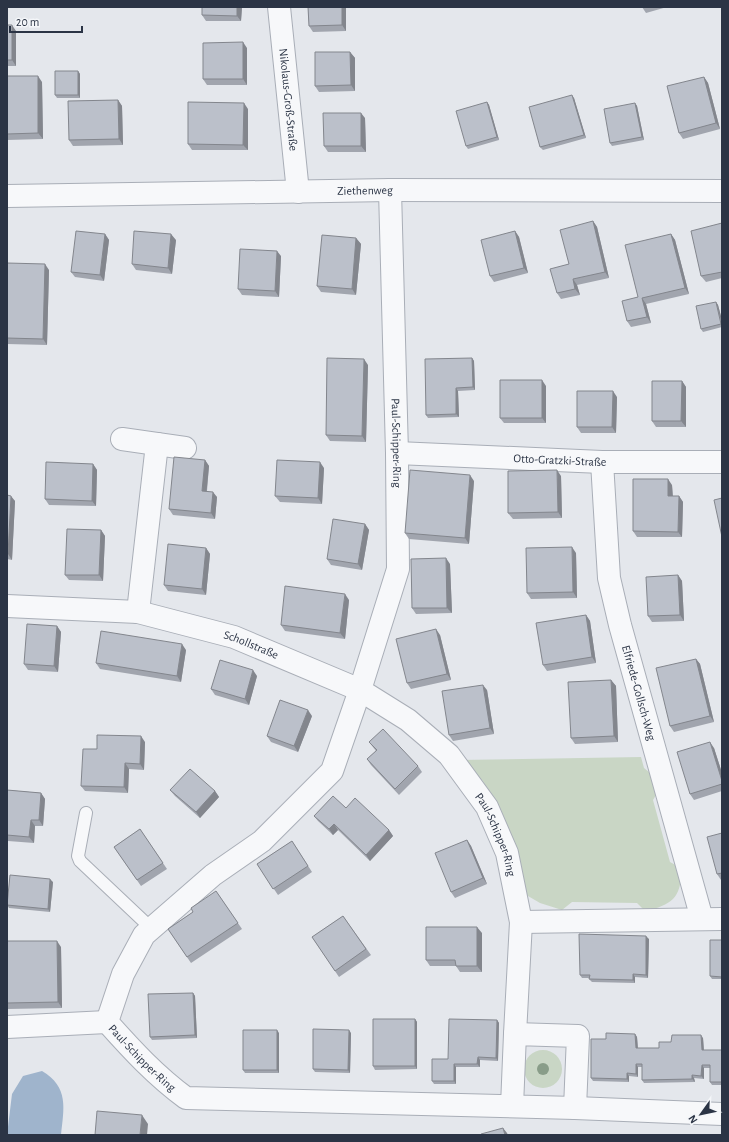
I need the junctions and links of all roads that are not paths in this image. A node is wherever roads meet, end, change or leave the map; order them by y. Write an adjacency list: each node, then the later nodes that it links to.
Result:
1 (279, 7): 3 (street, Nikolaus-Groß-Straße)
2 (390, 190): 3 (street, Ziethenweg); 4 (street, Ziethenweg); 9 (street, Paul-Schipper-Ring)
3 (298, 192): 5 (street, Ziethenweg)
4 (722, 192)
5 (7, 196)
6 (122, 439): 7 (street)
7 (157, 444): 8 (street); 13 (street)
8 (185, 448)
9 (397, 453): 10 (street, Otto-Gratzki-Straße); 14 (street, Paul-Schipper-Ring)
10 (602, 462): 11 (street, Otto-Gratzki-Straße); 16 (street, Elfriede-Gollsch-Weg)
11 (722, 462)
12 (7, 606): 13 (street, Schollstraße)
13 (138, 612): 14 (street, Schollstraße)
14 (360, 690): 17 (street, Paul-Schipper-Ring); 18 (street, Paul-Schipper-Ring)
15 (86, 813): 18 (lane)
16 (712, 919): 17 (street, Elfriede-Gollsch-Weg)
17 (521, 922): 21 (street, Paul-Schipper-Ring)
18 (152, 929): 19 (street, Paul-Schipper-Ring)
19 (107, 1022): 20 (street); 22 (street, Paul-Schipper-Ring)
20 (7, 1027)
21 (515, 1034): 22 (street, Paul-Schipper-Ring); 23 (street)
22 (512, 1106): 23 (street, Paul-Schipper-Ring)
23 (575, 1108): 24 (street)
24 (722, 1114)

